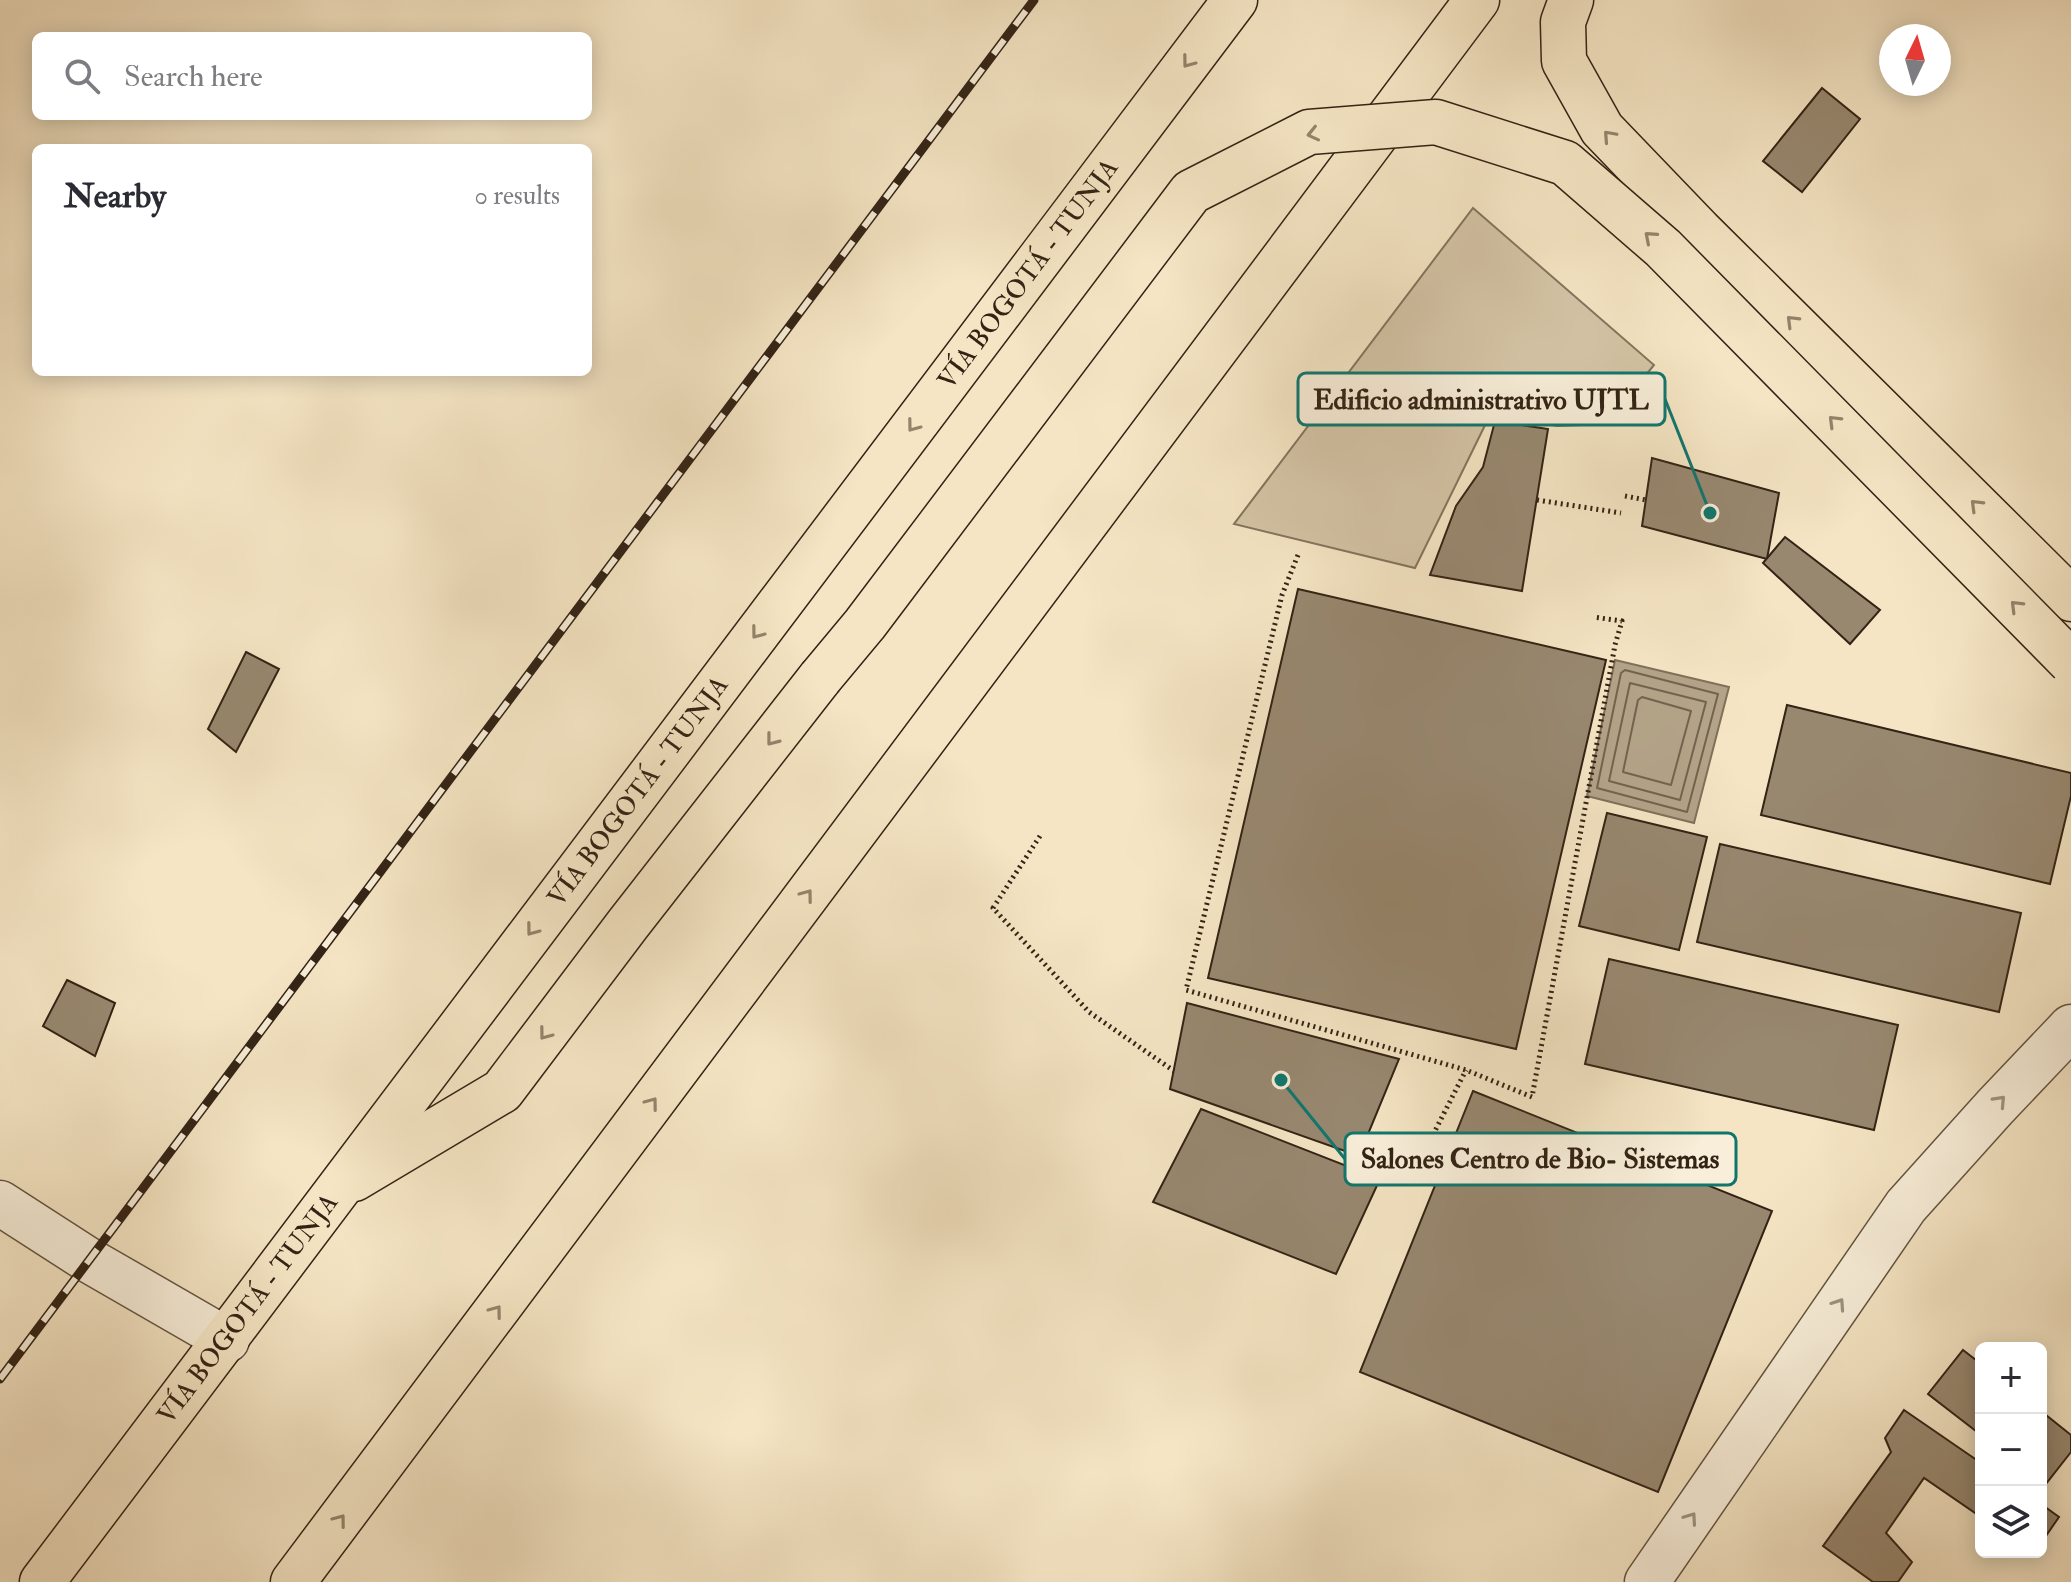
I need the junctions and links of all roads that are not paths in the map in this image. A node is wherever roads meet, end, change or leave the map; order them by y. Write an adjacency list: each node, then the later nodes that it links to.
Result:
1 (1235, 0): 7 (highway, VÍA BOGOTÁ - TUNJA, one-way to 7)
2 (1477, 0): 11 (highway, one-way to 2)
3 (1571, 0): 4 (highway, one-way to 3)
4 (2071, 599)
5 (2071, 662): 7 (highway, one-way to 7, bridge)
6 (2071, 1027): 12 (street, one-way to 6)
7 (336, 1190): 9 (highway, VÍA BOGOTÁ - TUNJA)
8 (0, 1203): 9 (street)
9 (227, 1340): 10 (highway, VÍA BOGOTÁ - TUNJA)
10 (42, 1582)
11 (293, 1582)
12 (1647, 1582)

